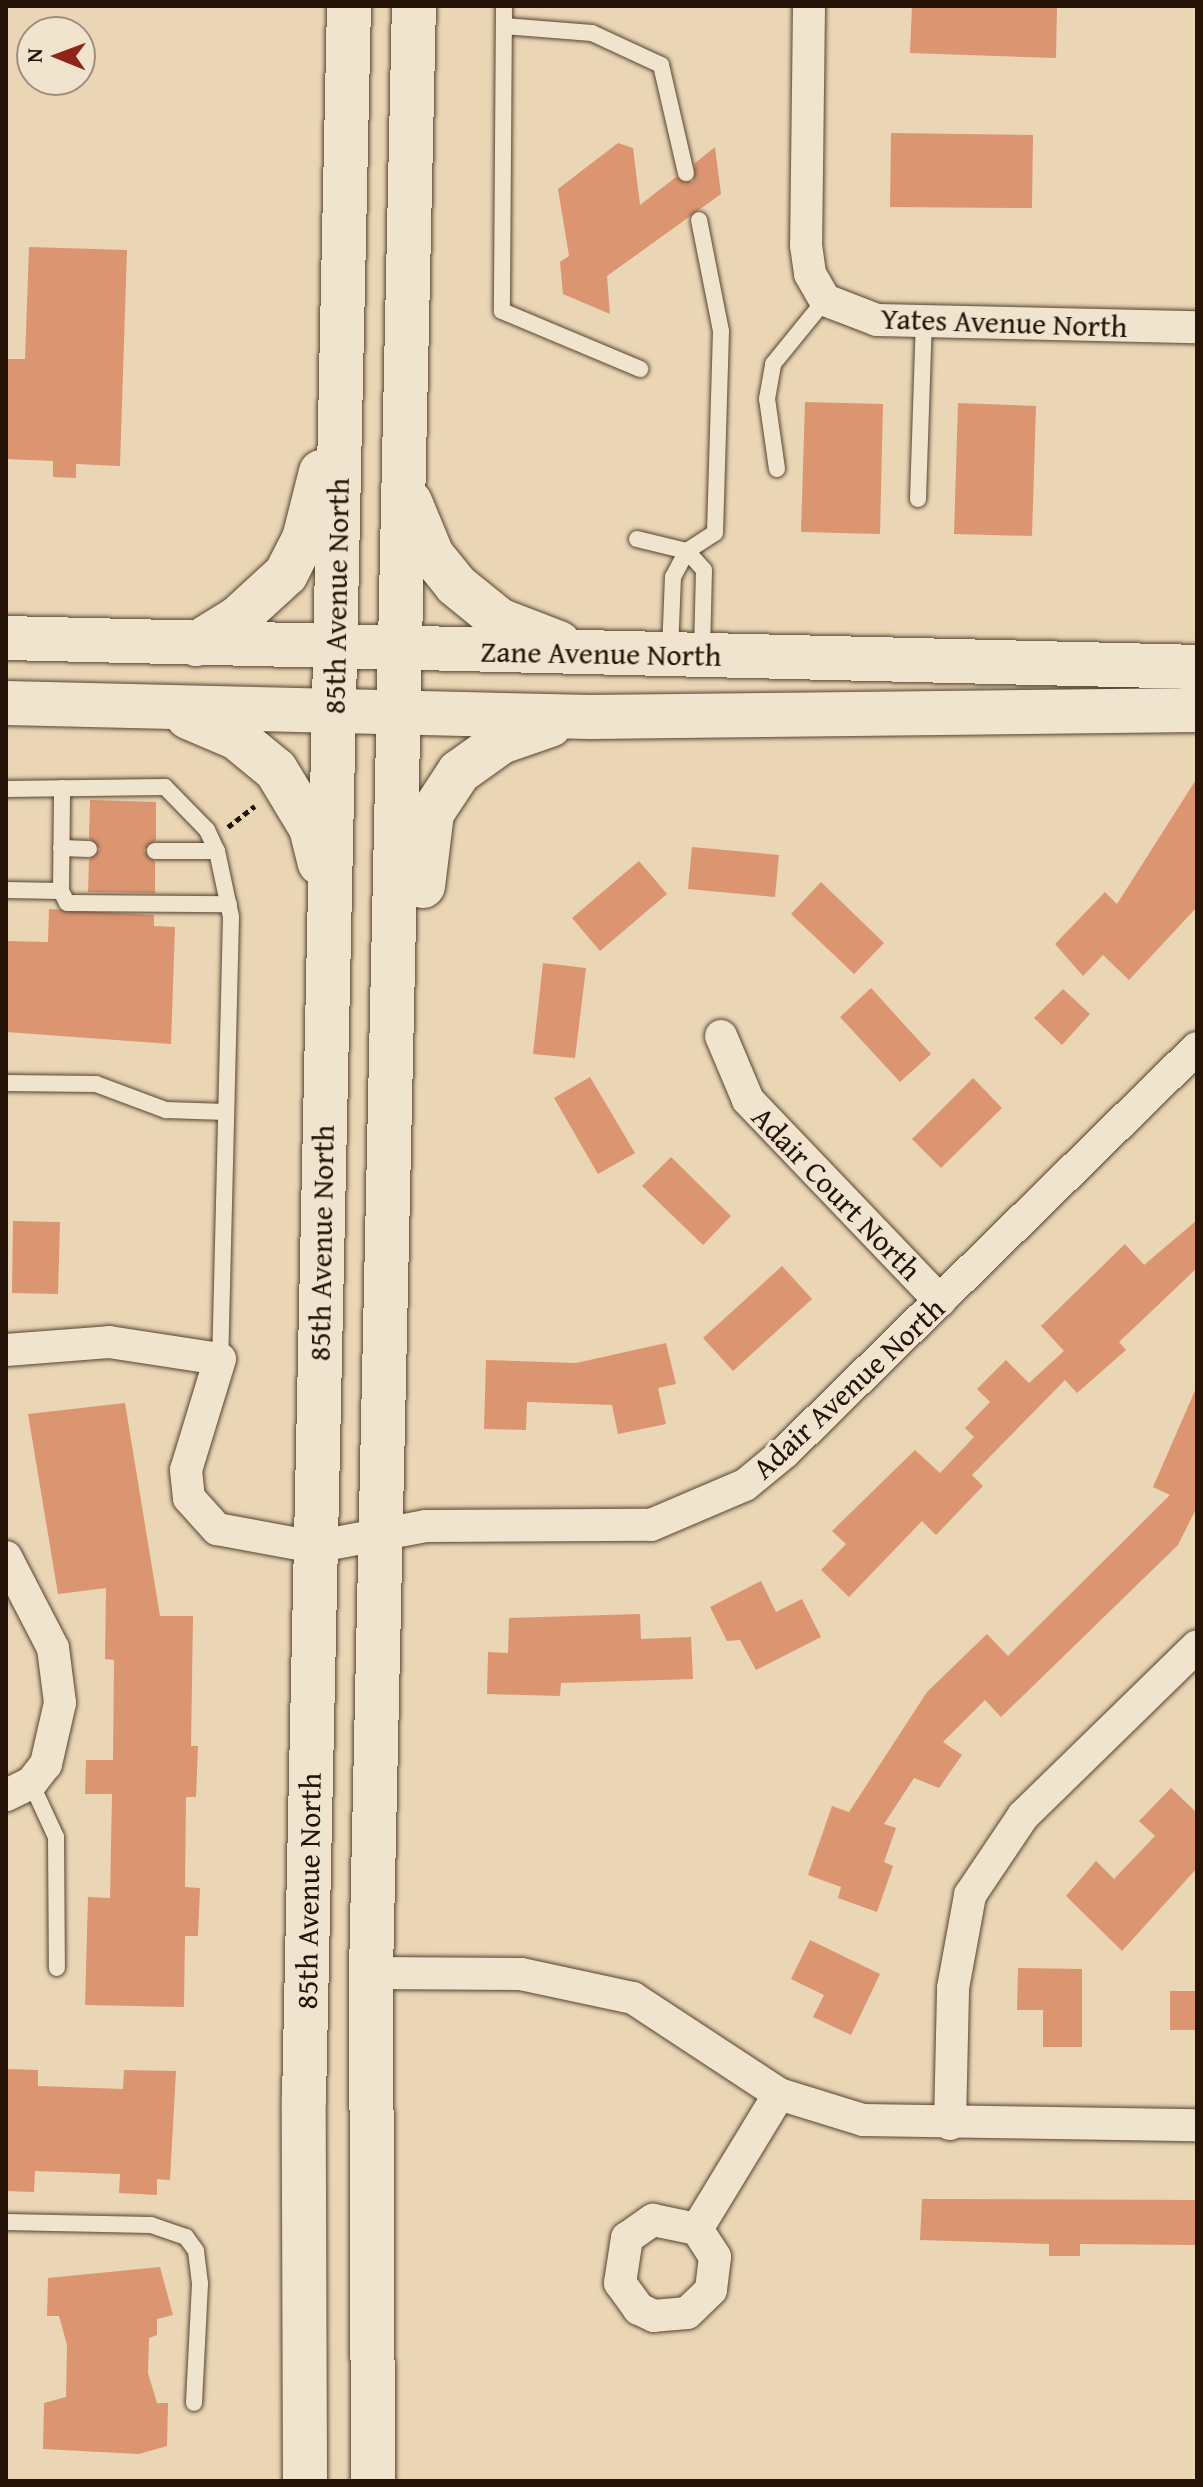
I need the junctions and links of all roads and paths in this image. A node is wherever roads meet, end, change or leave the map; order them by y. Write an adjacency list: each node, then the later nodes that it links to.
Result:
1 (349, 6): 12 (main road, 85th Avenue North)
2 (414, 6): 14 (main road)
3 (504, 6): 5 (lane)
4 (809, 6): 8 (street)
5 (504, 26): 6 (lane); 11 (lane)
6 (686, 173)
7 (699, 220): 17 (lane)
8 (825, 300): 9 (street, Yates Avenue North); 13 (lane)
9 (924, 321): 10 (street, Yates Avenue North); 15 (lane)
10 (1197, 327)
11 (640, 369)
12 (340, 392): 19 (main road); 20 (main road, 85th Avenue North)
13 (777, 469)
14 (404, 488): 21 (main road); 22 (main road)
15 (918, 499)
16 (637, 539): 17 (lane)
17 (687, 551): 23 (lane); 23 (lane)
18 (6, 638): 19 (main road, Zane Avenue North)
19 (196, 644): 20 (main road, Zane Avenue North)
20 (334, 650): 21 (main road, Zane Avenue North); 28 (main road, 85th Avenue North)
21 (401, 651): 22 (main road, Zane Avenue North); 29 (main road)
22 (588, 653): 23 (main road, Zane Avenue North)
23 (686, 654): 24 (main road, Zane Avenue North)
24 (1197, 667)
25 (6, 703): 26 (main road, Zane Avenue North)
26 (98, 707): 28 (main road, Zane Avenue North); 40 (main road)
27 (1197, 710): 30 (main road, Zane Avenue North)
28 (334, 714): 29 (main road, Zane Avenue North); 40 (main road, 85th Avenue North)
29 (400, 715): 30 (main road, Zane Avenue North); 46 (main road)
30 (591, 717): 46 (main road)
31 (62, 788): 32 (lane); 34 (lane); 35 (lane)
32 (6, 789)
33 (267, 798): 34 (path)
34 (214, 846): 37 (lane); 41 (lane)
35 (61, 848): 36 (lane); 39 (lane)
36 (89, 849)
37 (155, 851)
38 (6, 890): 39 (lane)
39 (61, 891): 41 (lane)
40 (330, 896): 51 (main road, 85th Avenue North)
41 (229, 904): 45 (lane)
42 (721, 1036): 47 (street, Adair Court North)
43 (1197, 1048): 47 (street, Adair Avenue North)
44 (6, 1083): 45 (lane)
45 (226, 1112): 49 (lane)
46 (389, 1220): 50 (main road)
47 (940, 1301): 50 (street, Adair Avenue North)
48 (6, 1350): 49 (street)
49 (220, 1359): 51 (street, Adair Avenue North)
50 (381, 1537): 51 (street, Adair Avenue North); 56 (main road)
51 (314, 1547): 63 (main road, 85th Avenue North)
52 (6, 1557): 54 (street)
53 (1197, 1646): 58 (street)
54 (19, 1789): 55 (lane)
55 (57, 1968)
56 (371, 1973): 57 (street); 64 (main road)
57 (779, 2094): 58 (street); 61 (street)
58 (950, 2124): 59 (street)
59 (1197, 2125)
60 (6, 2222): 62 (lane)
61 (697, 2229)
62 (194, 2403)
63 (305, 2481)
64 (373, 2481)

